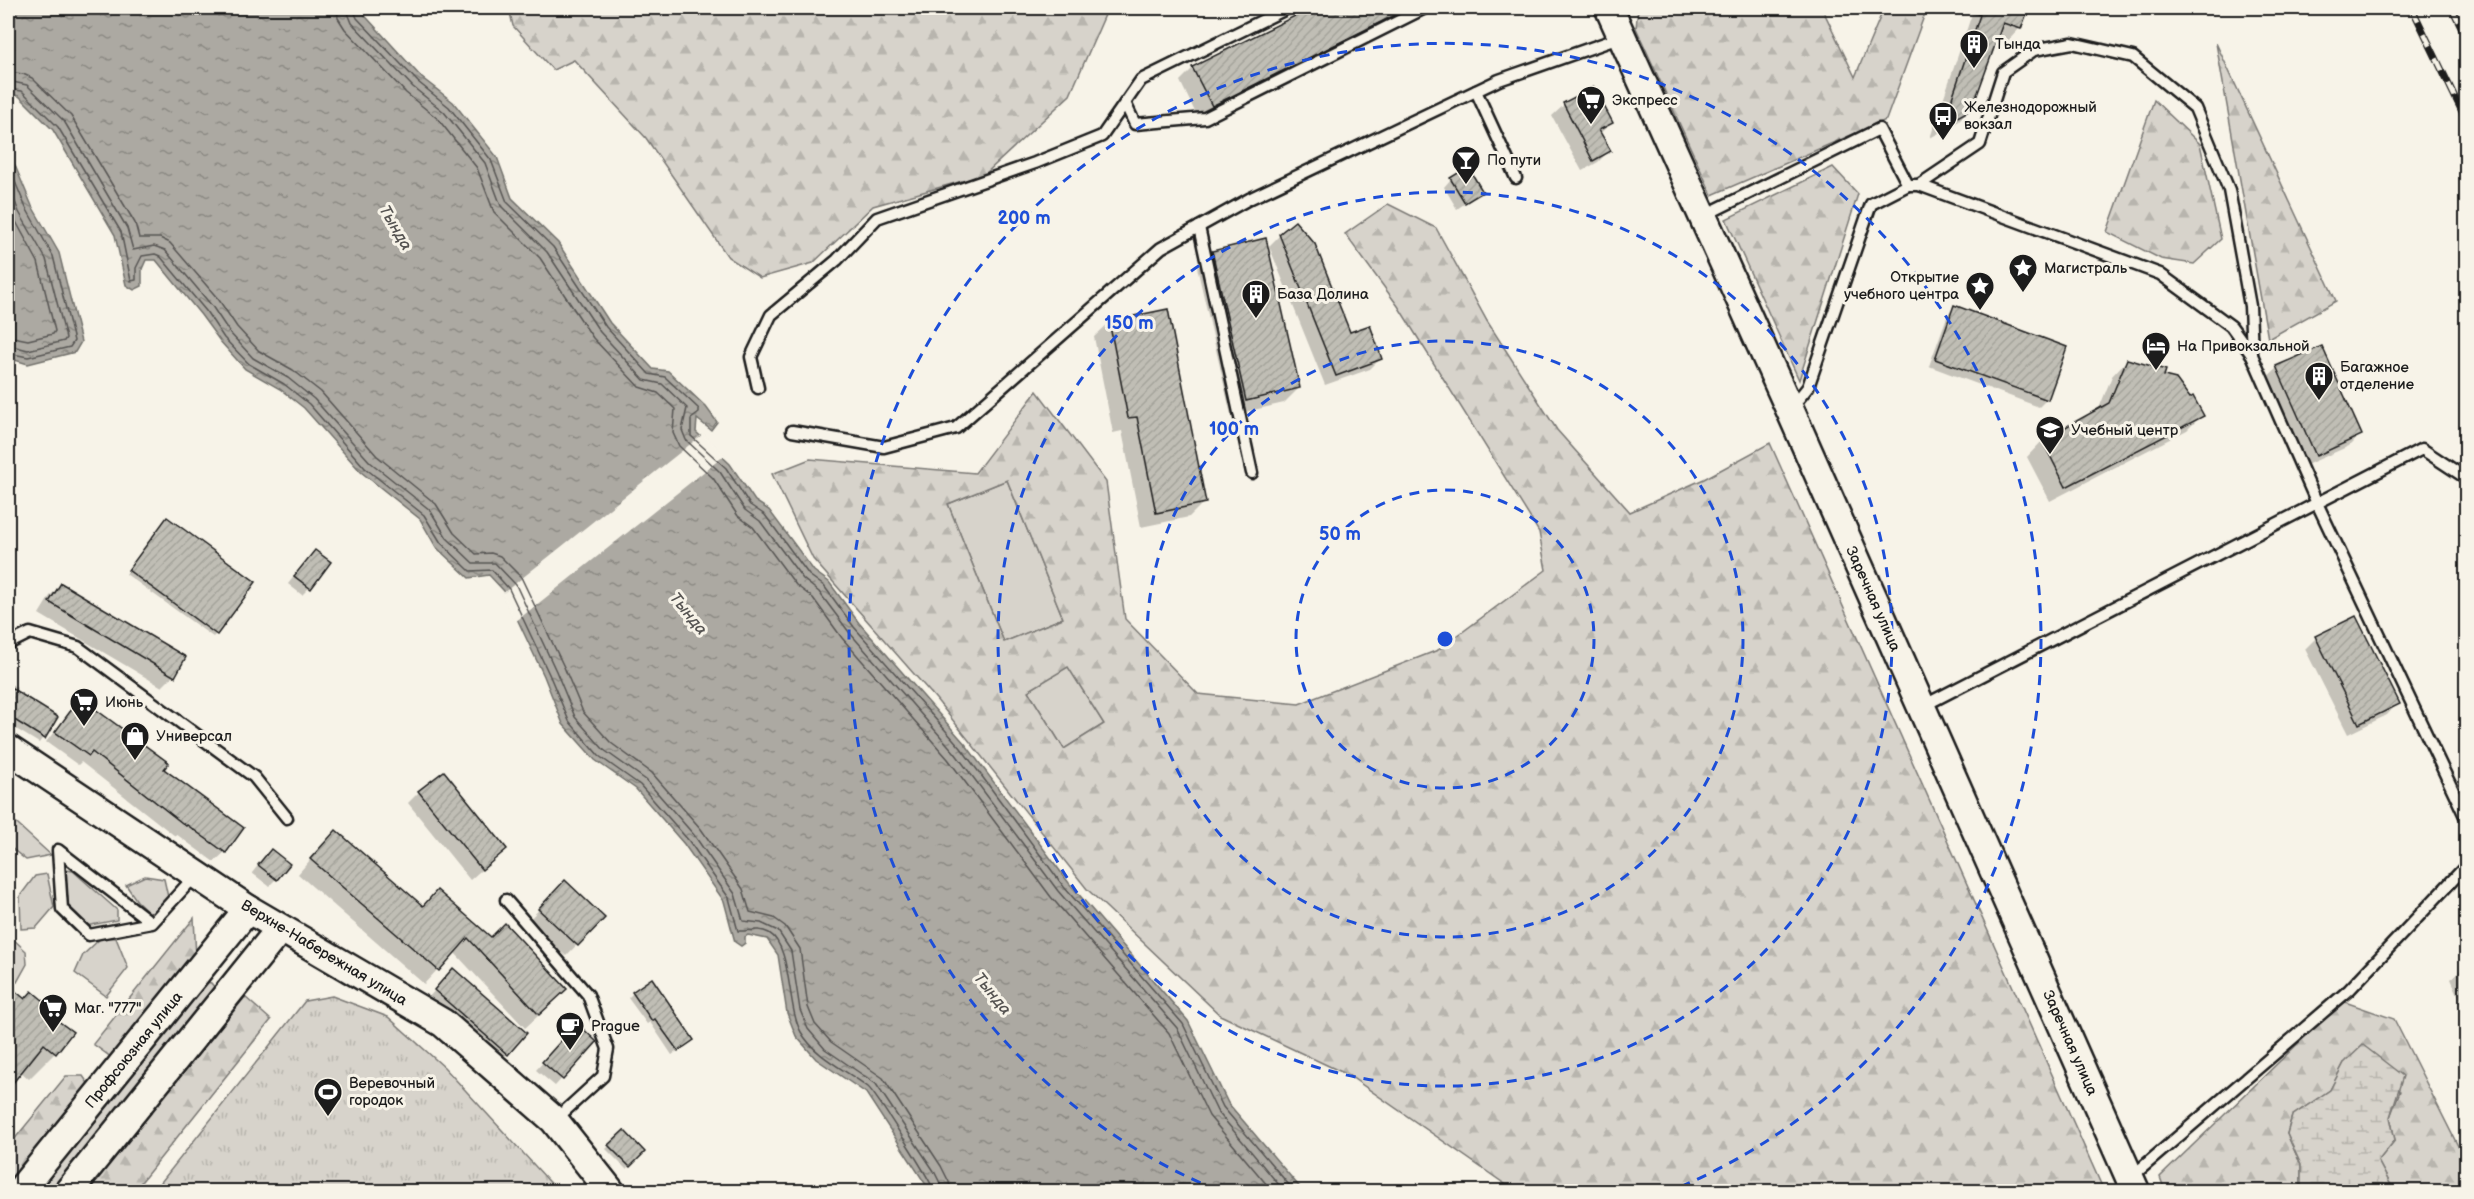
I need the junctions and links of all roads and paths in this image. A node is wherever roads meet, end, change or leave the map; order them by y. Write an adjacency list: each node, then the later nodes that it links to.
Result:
1 (1288, 8): 6 (lane)
2 (1425, 8): 6 (lane)
3 (1609, 8): 4 (street, Заречная улица)
4 (1622, 37): 5 (lane); 9 (street, Заречная улица)
5 (1476, 91): 7 (lane); 10 (lane)
6 (1125, 103): 12 (lane)
7 (1516, 178)
8 (1913, 185): 9 (lane); 11 (lane); 11 (lane); 13 (lane)
9 (1703, 216): 13 (street, Заречная улица)
10 (1199, 227): 14 (lane); 15 (lane)
11 (2252, 355): 17 (lane)
12 (758, 388)
13 (1790, 410): 19 (street, Заречная улица)
14 (792, 431)
15 (1252, 473)
16 (2466, 478): 17 (lane)
17 (2316, 501): 19 (lane); 22 (lane)
18 (8, 644): 21 (lane)
19 (1920, 708): 32 (street, Заречная улица)
20 (8, 749): 24 (street, Верхне-Набережная улица)
21 (287, 818)
22 (2466, 818)
23 (2466, 866): 32 (lane)
24 (197, 873): 26 (street, Верхне-Набережная улица); 27 (lane)
25 (506, 900): 31 (lane)
26 (248, 909): 28 (street, Верхне-Набережная улица); 29 (street, Профсоюзная улица)
27 (152, 923): 27 (lane)
28 (280, 929): 30 (street); 31 (street, Верхне-Набережная улица)
29 (207, 960): 30 (street); 33 (street, Профсоюзная улица)
30 (237, 985): 34 (street)
31 (554, 1120): 35 (street, Верхне-Набережная улица)
32 (2133, 1185)
33 (19, 1191)
34 (68, 1191)
35 (611, 1191)

